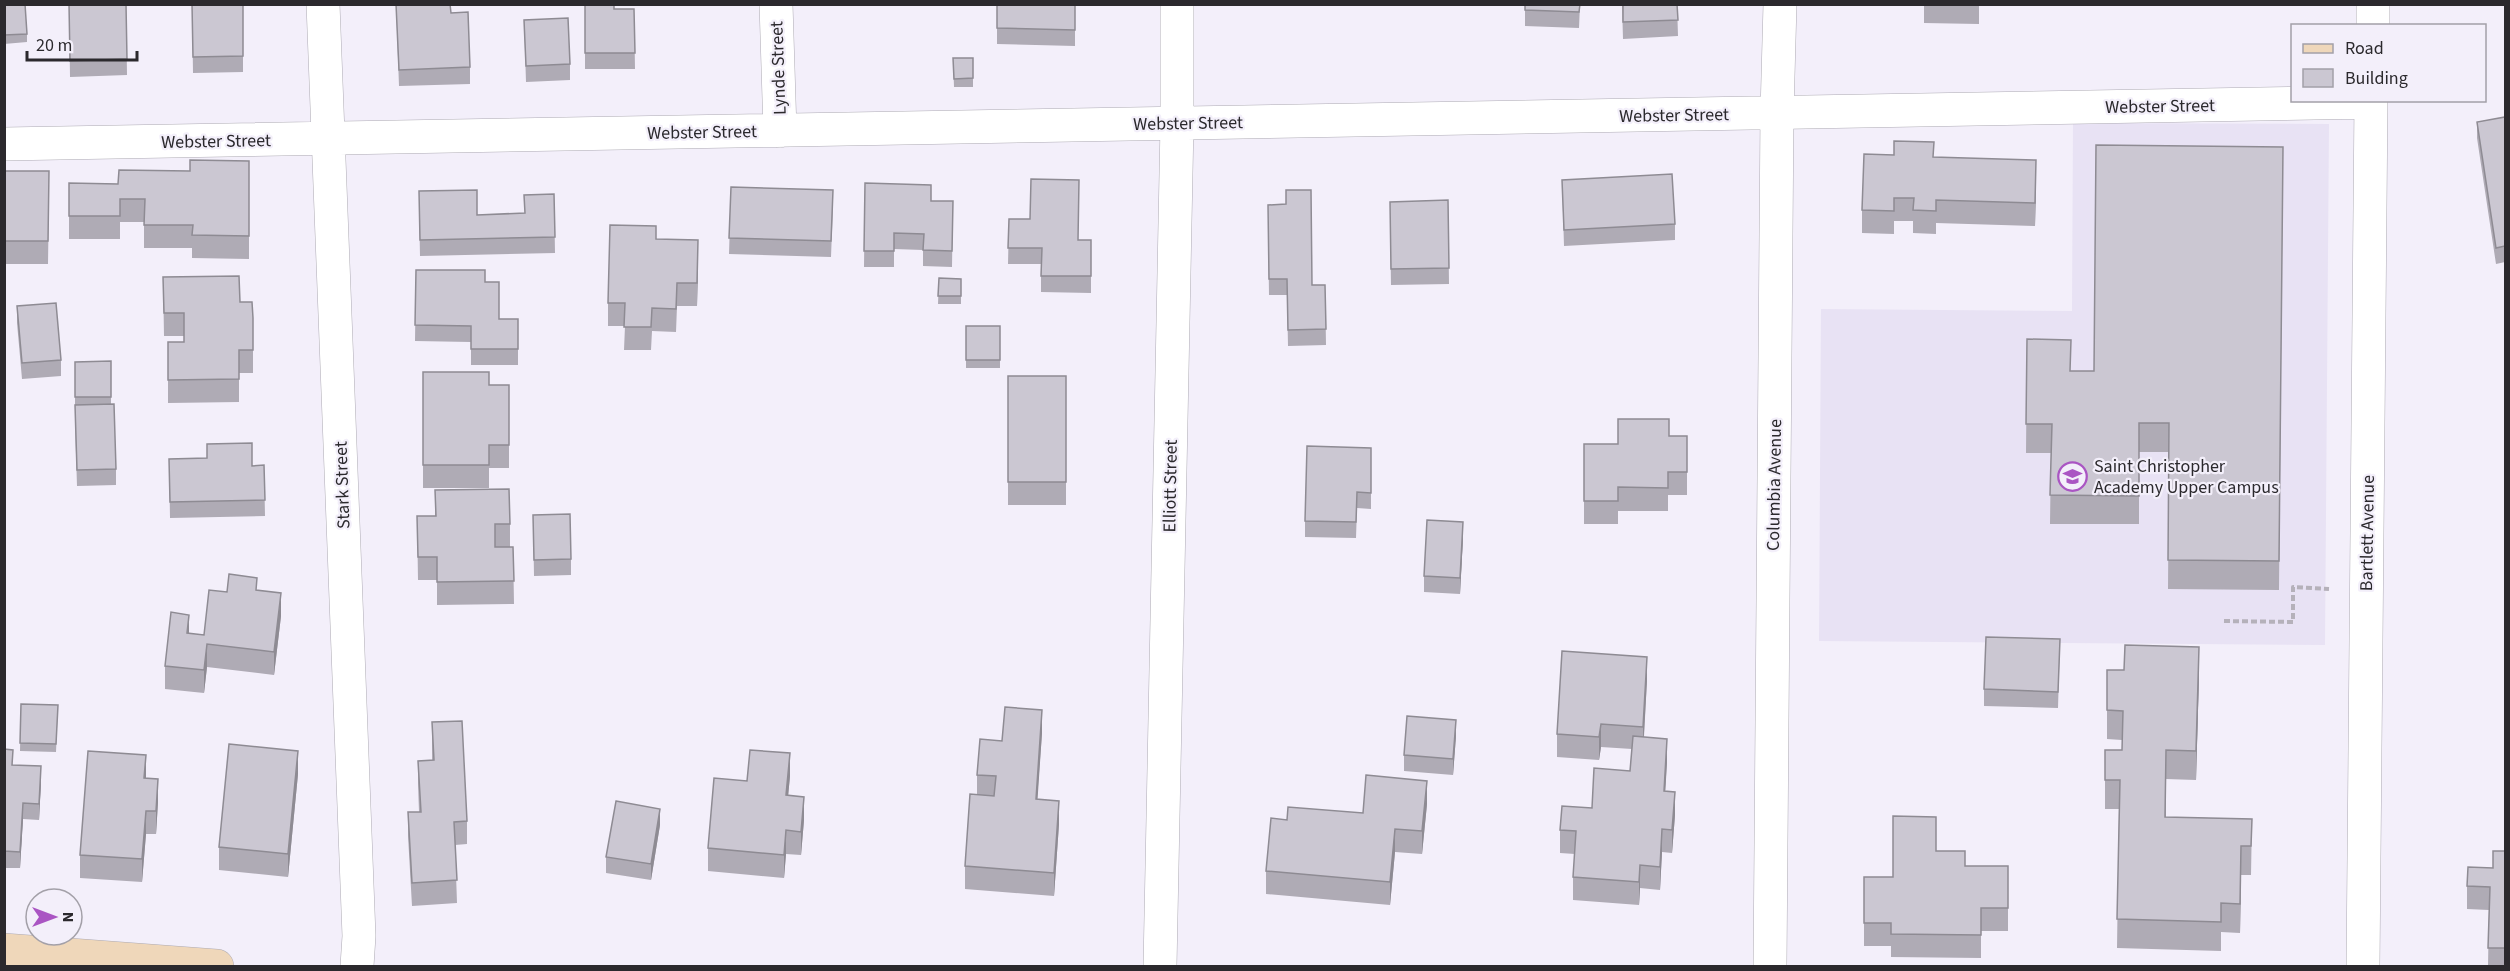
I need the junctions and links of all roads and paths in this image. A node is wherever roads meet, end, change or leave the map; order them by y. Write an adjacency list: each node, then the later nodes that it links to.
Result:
1 (323, 4): 12 (street, Stark Street)
2 (776, 4): 11 (street, Lynde Street)
3 (1177, 4): 10 (street, Elliott Street)
4 (1780, 4): 9 (street, Columbia Avenue)
5 (2373, 4): 6 (street)
6 (2373, 24)
7 (2322, 102): 9 (street, Webster Street)
8 (2371, 102): 21 (street, Bartlett Avenue)
9 (1777, 113): 10 (street, Webster Street); 20 (street, Columbia Avenue)
10 (1177, 124): 11 (street, Webster Street); 19 (street, Elliott Street)
11 (780, 131): 12 (street, Webster Street)
12 (330, 139): 13 (street, Webster Street); 18 (street, Stark Street)
13 (4, 144)
14 (2329, 589): 15 (path)
15 (2224, 621)
16 (4, 950): 17 (main road)
17 (217, 966)
18 (357, 966)
19 (1160, 966)
20 (1770, 966)
21 (2362, 966)

